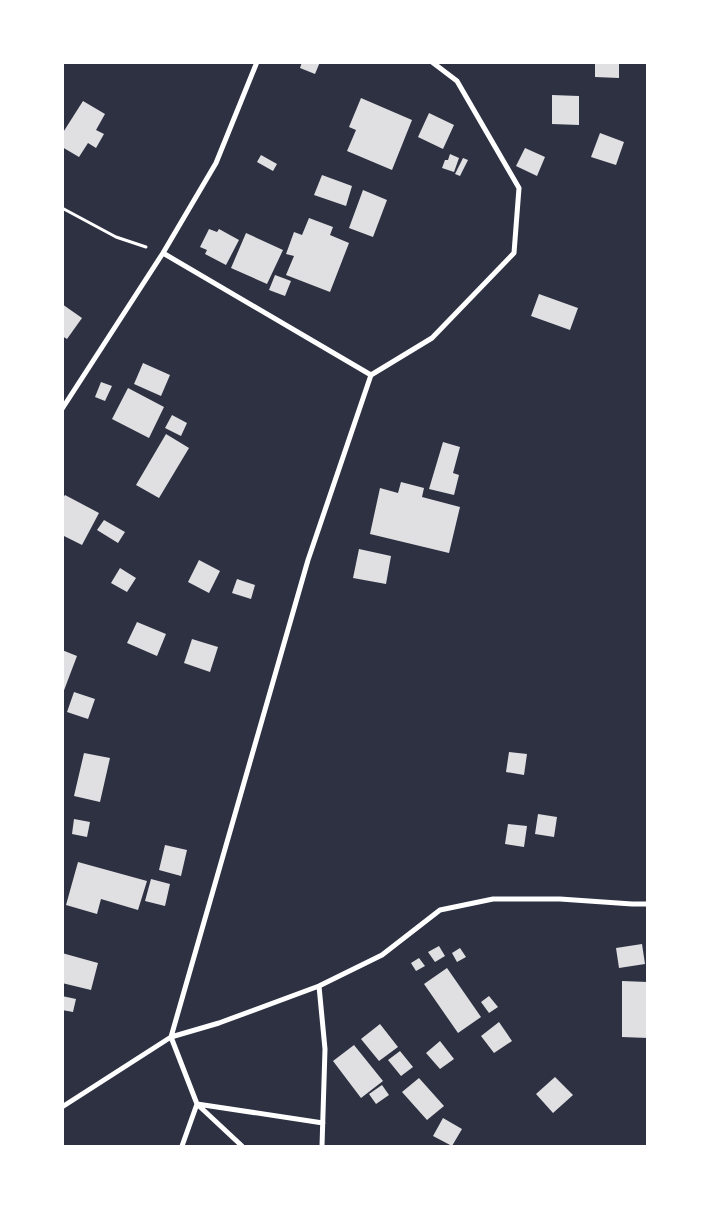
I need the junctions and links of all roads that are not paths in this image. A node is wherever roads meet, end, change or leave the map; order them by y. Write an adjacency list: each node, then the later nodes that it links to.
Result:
1 (257, 62): 3 (street)
2 (432, 62): 4 (street)
3 (163, 253): 4 (street); 5 (street)
4 (371, 375): 8 (street)
5 (62, 409)
6 (648, 904): 7 (street)
7 (320, 986): 8 (street); 11 (street)
8 (171, 1037): 9 (street); 10 (street)
9 (197, 1104): 11 (street); 12 (street); 13 (street)
10 (62, 1106)
11 (323, 1122): 14 (street)
12 (182, 1146)
13 (242, 1146)
14 (322, 1146)

